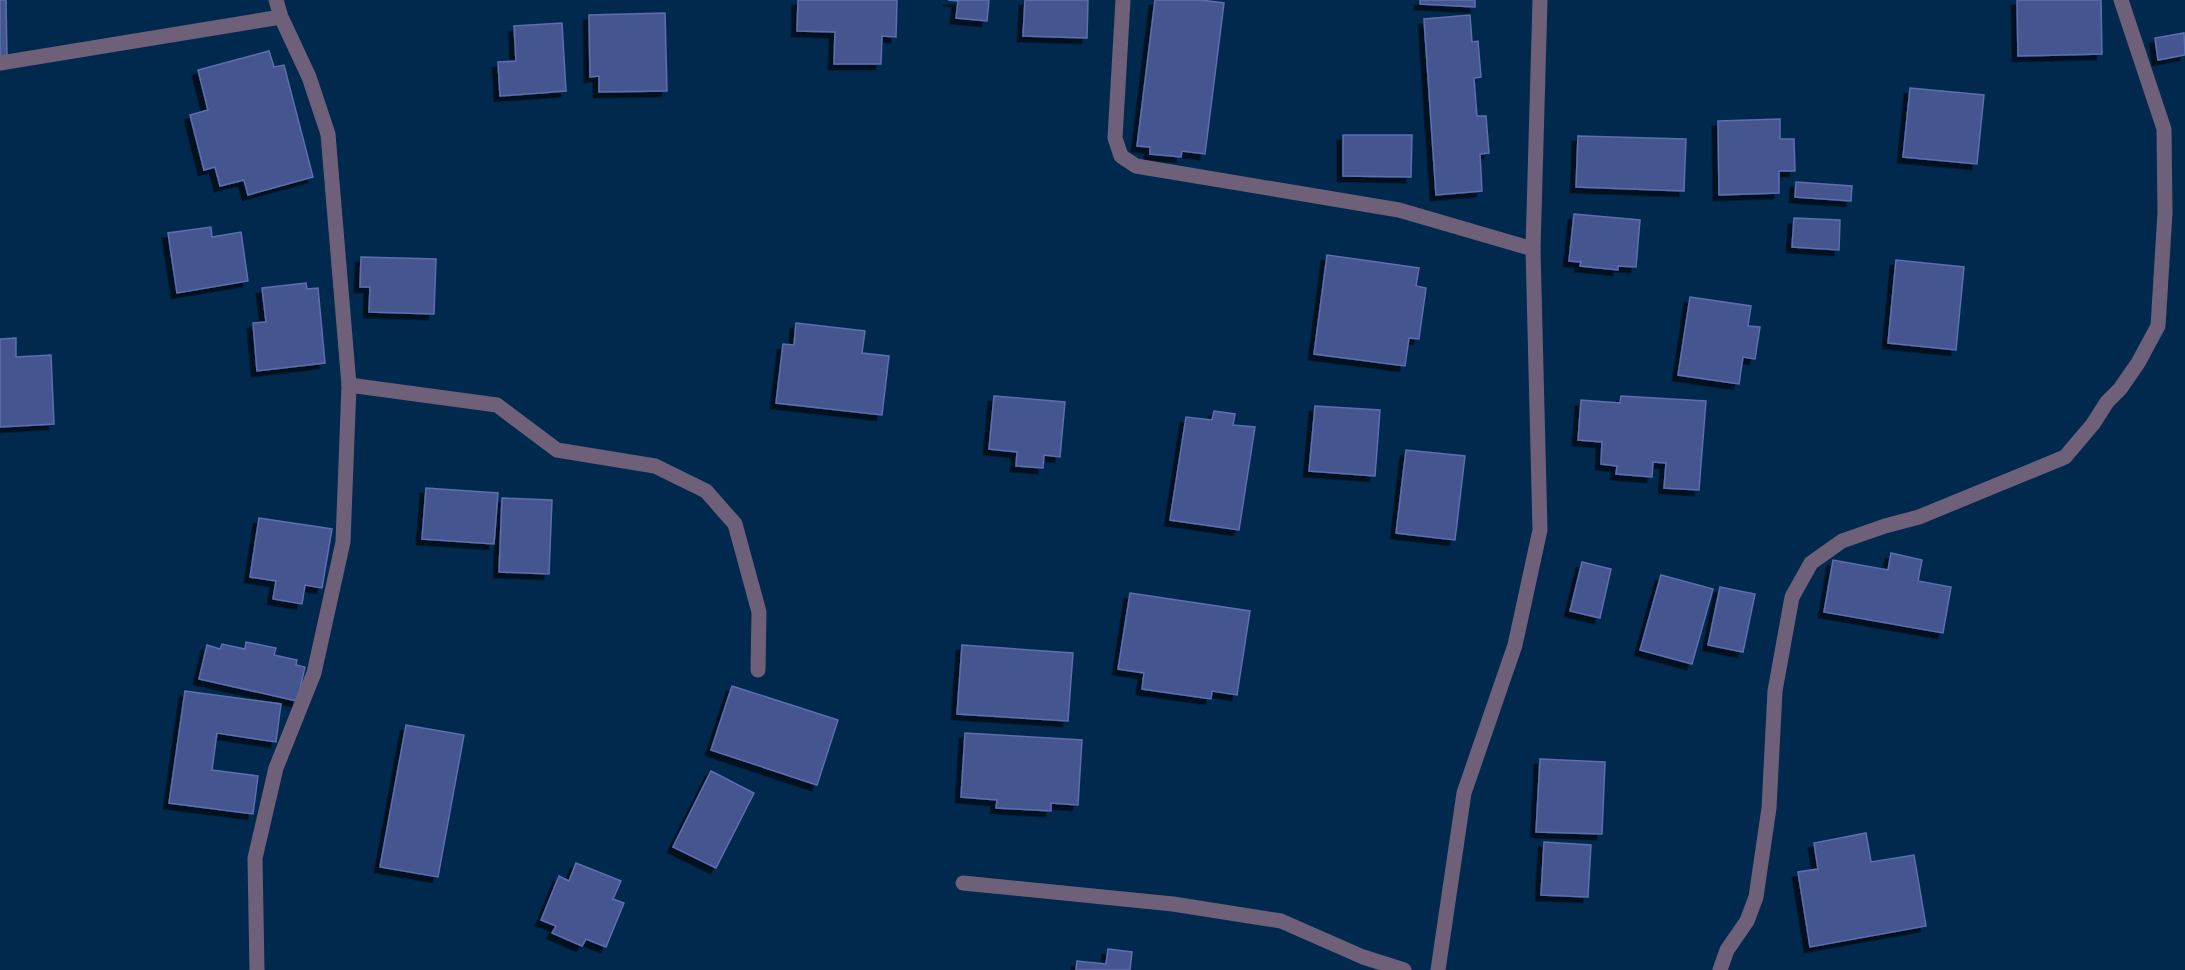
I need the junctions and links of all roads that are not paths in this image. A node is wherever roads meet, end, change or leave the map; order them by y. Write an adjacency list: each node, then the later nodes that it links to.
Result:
1 (276, 0): 5 (street)
2 (1123, 0): 7 (street)
3 (1540, 0): 7 (street)
4 (2121, 0): 14 (street)
5 (281, 17): 6 (street); 8 (street)
6 (0, 63)
7 (1533, 249): 13 (street)
8 (349, 385): 9 (street); 11 (street)
9 (758, 670)
10 (963, 883): 12 (street)
11 (257, 970)
12 (1404, 970)
13 (1438, 970)
14 (1720, 970)

